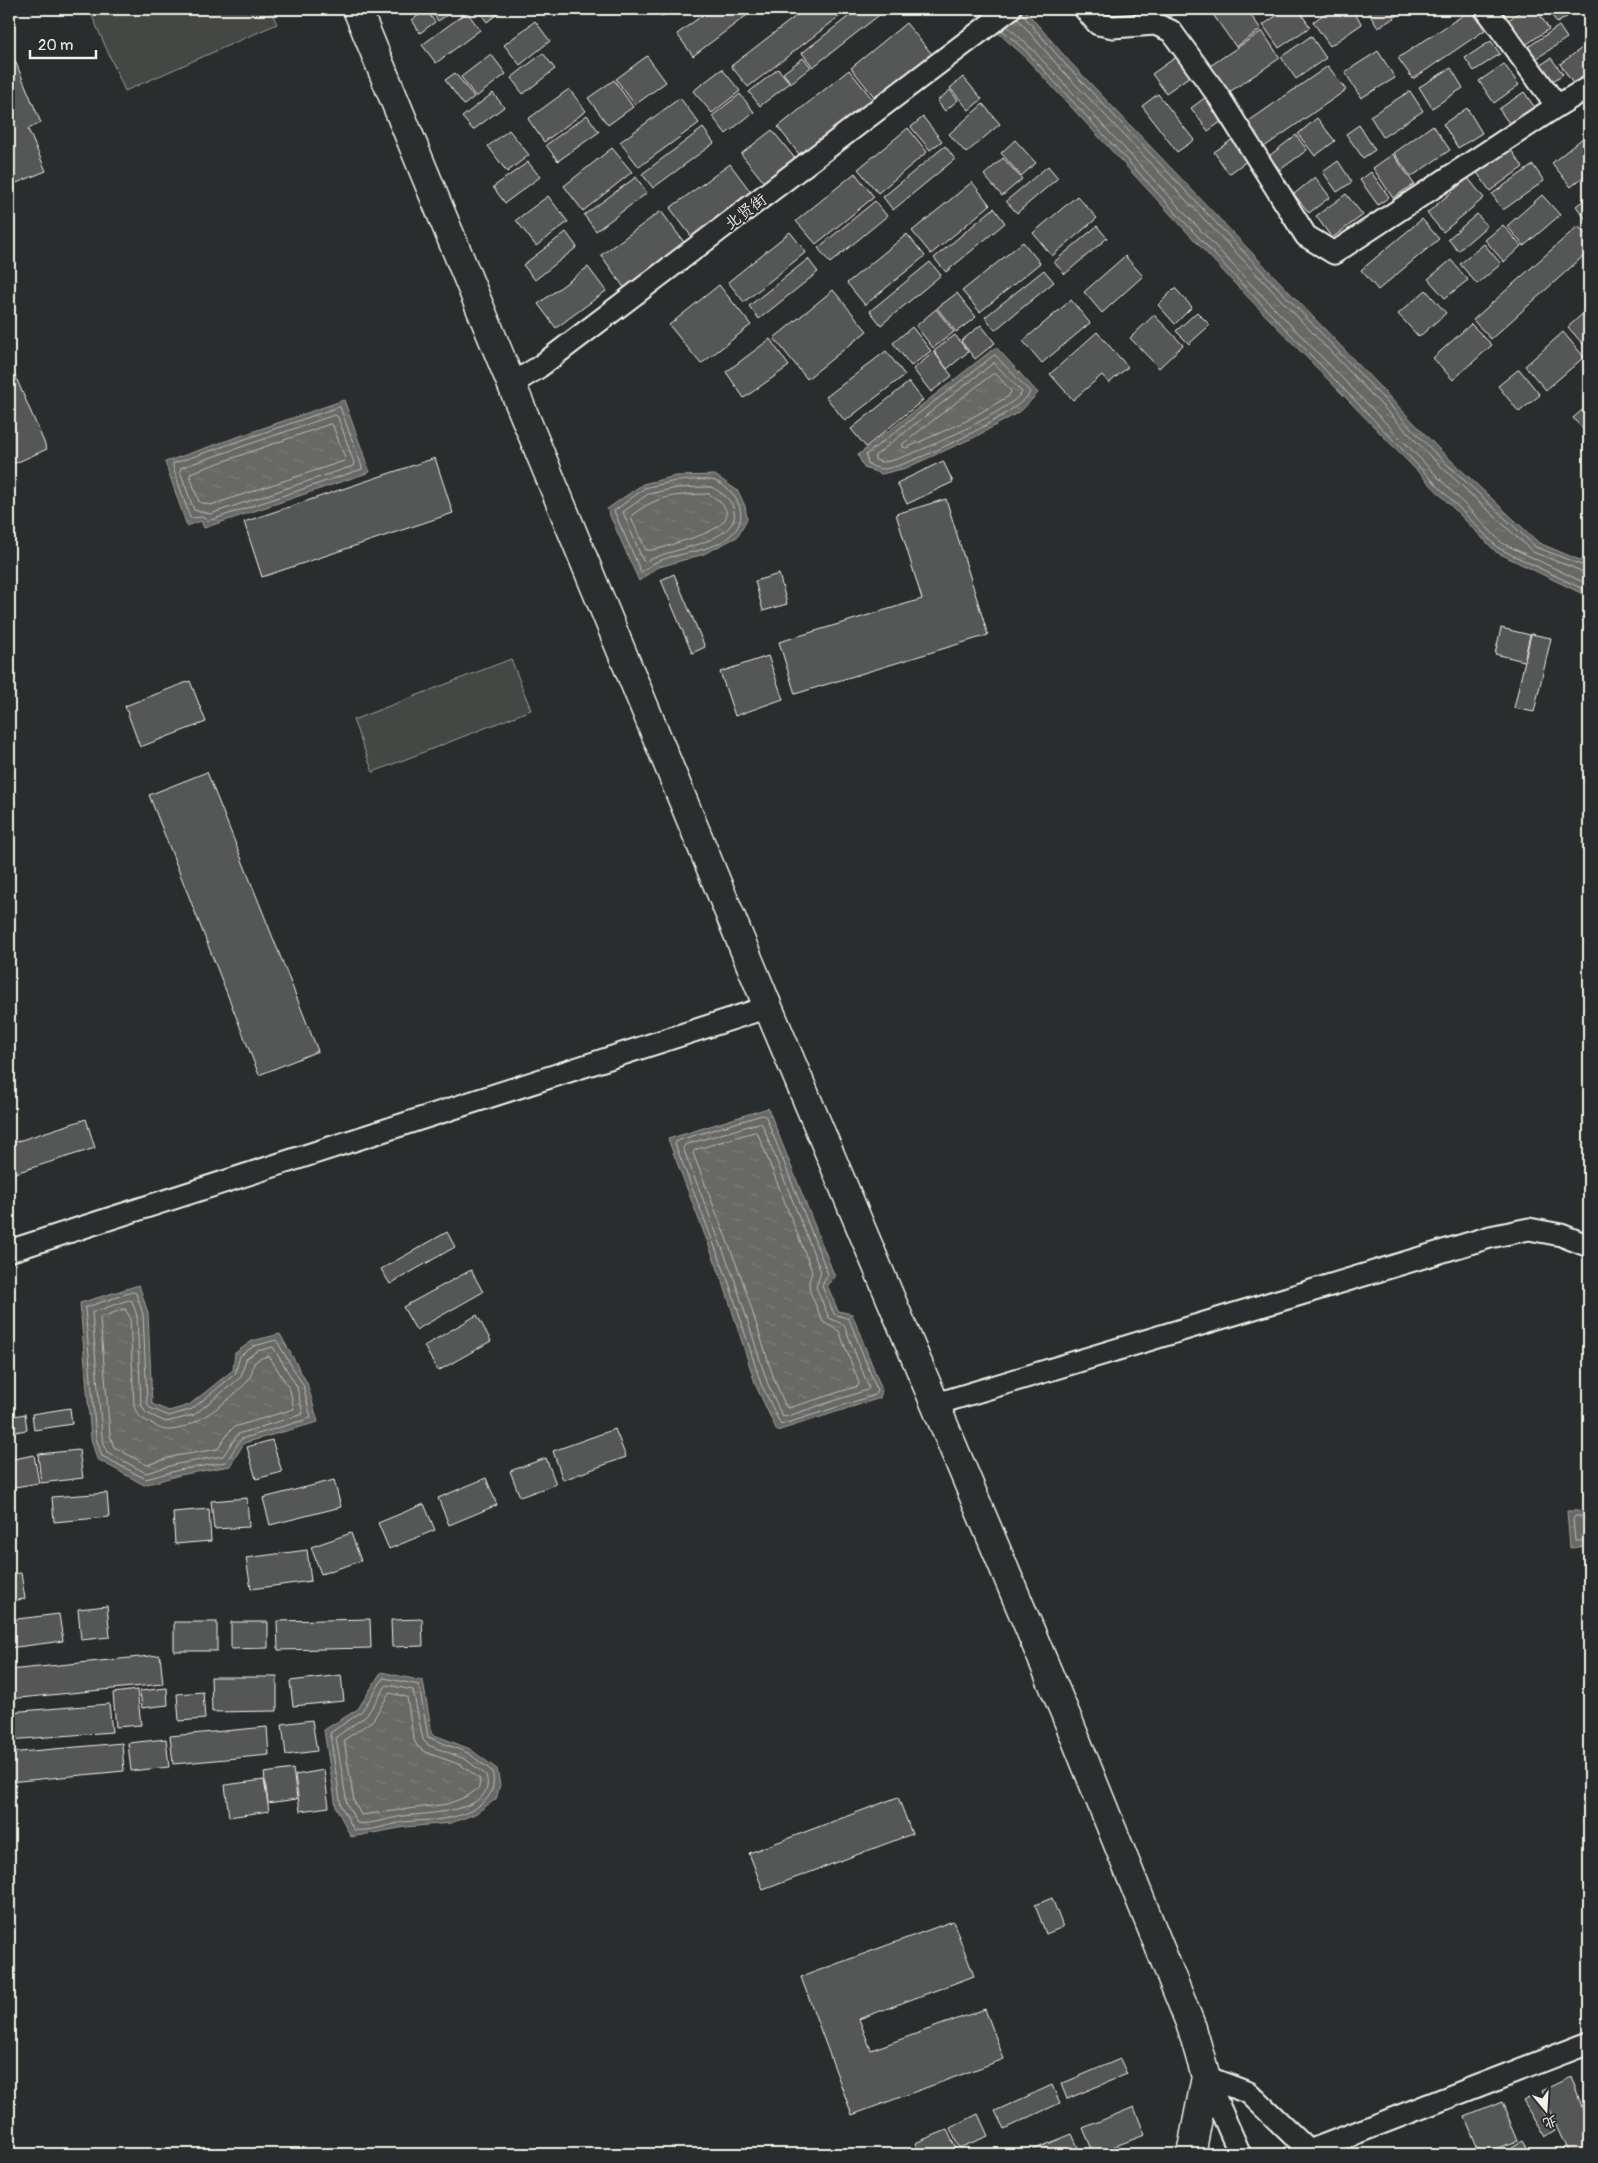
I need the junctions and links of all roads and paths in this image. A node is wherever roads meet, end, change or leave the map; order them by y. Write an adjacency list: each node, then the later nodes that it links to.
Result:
1 (357, 9): 7 (main road)
2 (1010, 9): 7 (street, 北贤街)
3 (1085, 9): 6 (street)
4 (1486, 9): 6 (street)
5 (1589, 88): 6 (street)
6 (1557, 106)
7 (512, 384): 8 (main road)
8 (768, 1007): 10 (street); 11 (main road)
9 (1589, 1246): 11 (street)
10 (9, 1251)
11 (936, 1404): 13 (main road)
12 (1589, 2043): 13 (street)
13 (1206, 2076): 14 (main road); 15 (street)
14 (1191, 2154)
15 (1240, 2154)

